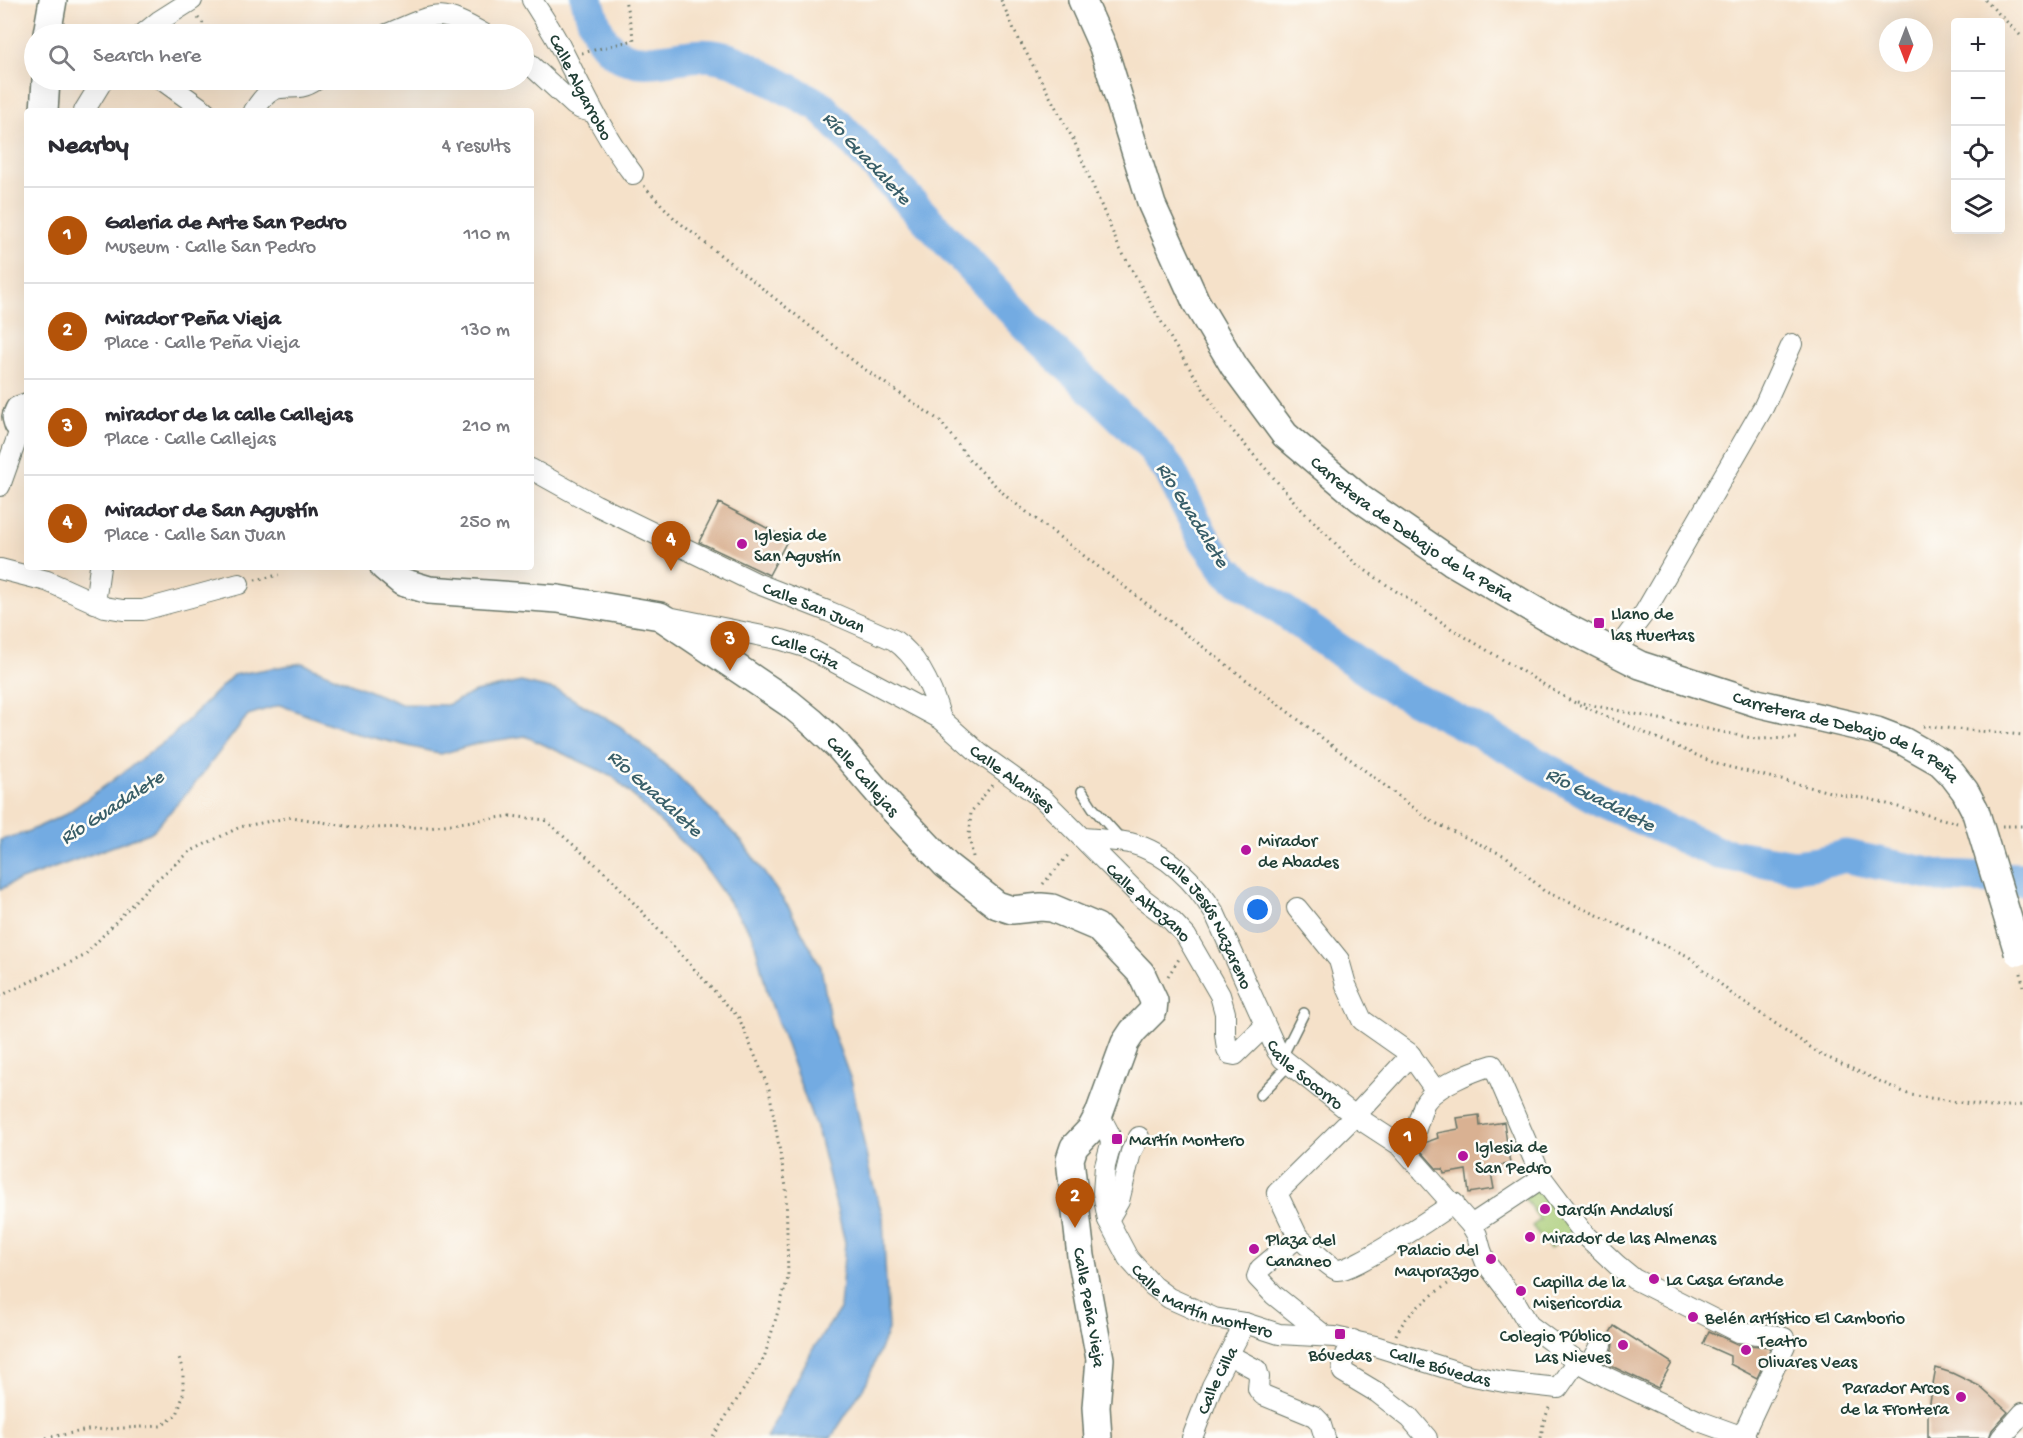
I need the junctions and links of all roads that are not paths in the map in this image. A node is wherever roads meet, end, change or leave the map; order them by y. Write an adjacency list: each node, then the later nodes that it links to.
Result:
1 (44, 0): 6 (street)
2 (53, 0): 7 (street)
3 (192, 0): 8 (street)
4 (532, 0): 18 (street, Calle Algarrobo)
5 (1082, 0): 30 (street, Carretera de Debajo de la Peña)
6 (46, 24)
7 (49, 24)
8 (155, 24)
9 (413, 24): 10 (street)
10 (465, 24)
11 (534, 68): 18 (street)
12 (45, 90): 15 (street)
13 (176, 90): 16 (street)
14 (272, 90): 17 (street)
15 (44, 108)
16 (201, 108)
17 (256, 108)
18 (592, 112): 19 (street, Calle Algarrobo)
19 (633, 174)
20 (1792, 344): 30 (street)
21 (18, 418): 23 (street)
22 (534, 472): 31 (street, Calle San Juan)
23 (0, 486)
24 (0, 569): 28 (street)
25 (100, 570): 28 (street)
26 (389, 570): 29 (street, Calle Callejas)
27 (239, 584): 28 (street)
28 (95, 603)
29 (660, 616): 31 (street, Calle Cita); 37 (street, Calle Callejas)
30 (1615, 652): 36 (street, Carretera de Debajo de la Peña, bridge)
31 (941, 719): 33 (street, Calle Alanises)
32 (1082, 791): 34 (lane, Calle Jesús Nazareno)
33 (1083, 838): 34 (street, Calle Jesús Nazareno); 39 (street, Calle Altozano)
34 (1124, 842): 39 (street, Calle Jesús Nazareno)
35 (1296, 908): 40 (street)
36 (2021, 955)
37 (1154, 1002): 44 (street, Calle Peña Vieja)
38 (1304, 1013): 41 (lane)
39 (1265, 1026): 41 (street, Calle Socorro)
40 (1411, 1055): 42 (street); 45 (street)
41 (1286, 1061): 43 (lane); 45 (street, Calle Socorro)
42 (1436, 1091): 47 (street); 48 (street)
43 (1260, 1095)
44 (1099, 1114): 50 (street, Calle Martín Montero); 62 (street, Calle Peña Vieja)
45 (1355, 1116): 47 (street, Calle Socorro); 52 (street)
46 (1138, 1137): 50 (street)
47 (1408, 1153): 49 (street, Calle Socorro)
48 (1542, 1178): 51 (street); 61 (street)
49 (1454, 1203): 51 (street, Calle Socorro); 52 (street)
50 (1108, 1220): 53 (street, Calle Martín Montero)
51 (1471, 1225): 58 (street, Calle Socorro)
52 (1298, 1237): 54 (street)
53 (1245, 1323): 54 (street, Calle Martín Montero); 57 (street, Calle Cilla)
54 (1324, 1335): 55 (street, Calle Bóvedas)
55 (1353, 1340): 58 (street, Calle Bóvedas); 65 (street)
56 (1601, 1345): 58 (street)
57 (1229, 1355): 63 (street, Calle Cilla); 64 (street)
58 (1583, 1364): 60 (street, Calle Socorro)
59 (2023, 1413): 66 (street)
60 (1705, 1432): 61 (street, Calle Socorro)
61 (1744, 1437)
62 (1098, 1438)
63 (1192, 1438)
64 (1325, 1438)
65 (1426, 1438)
66 (2001, 1438)

